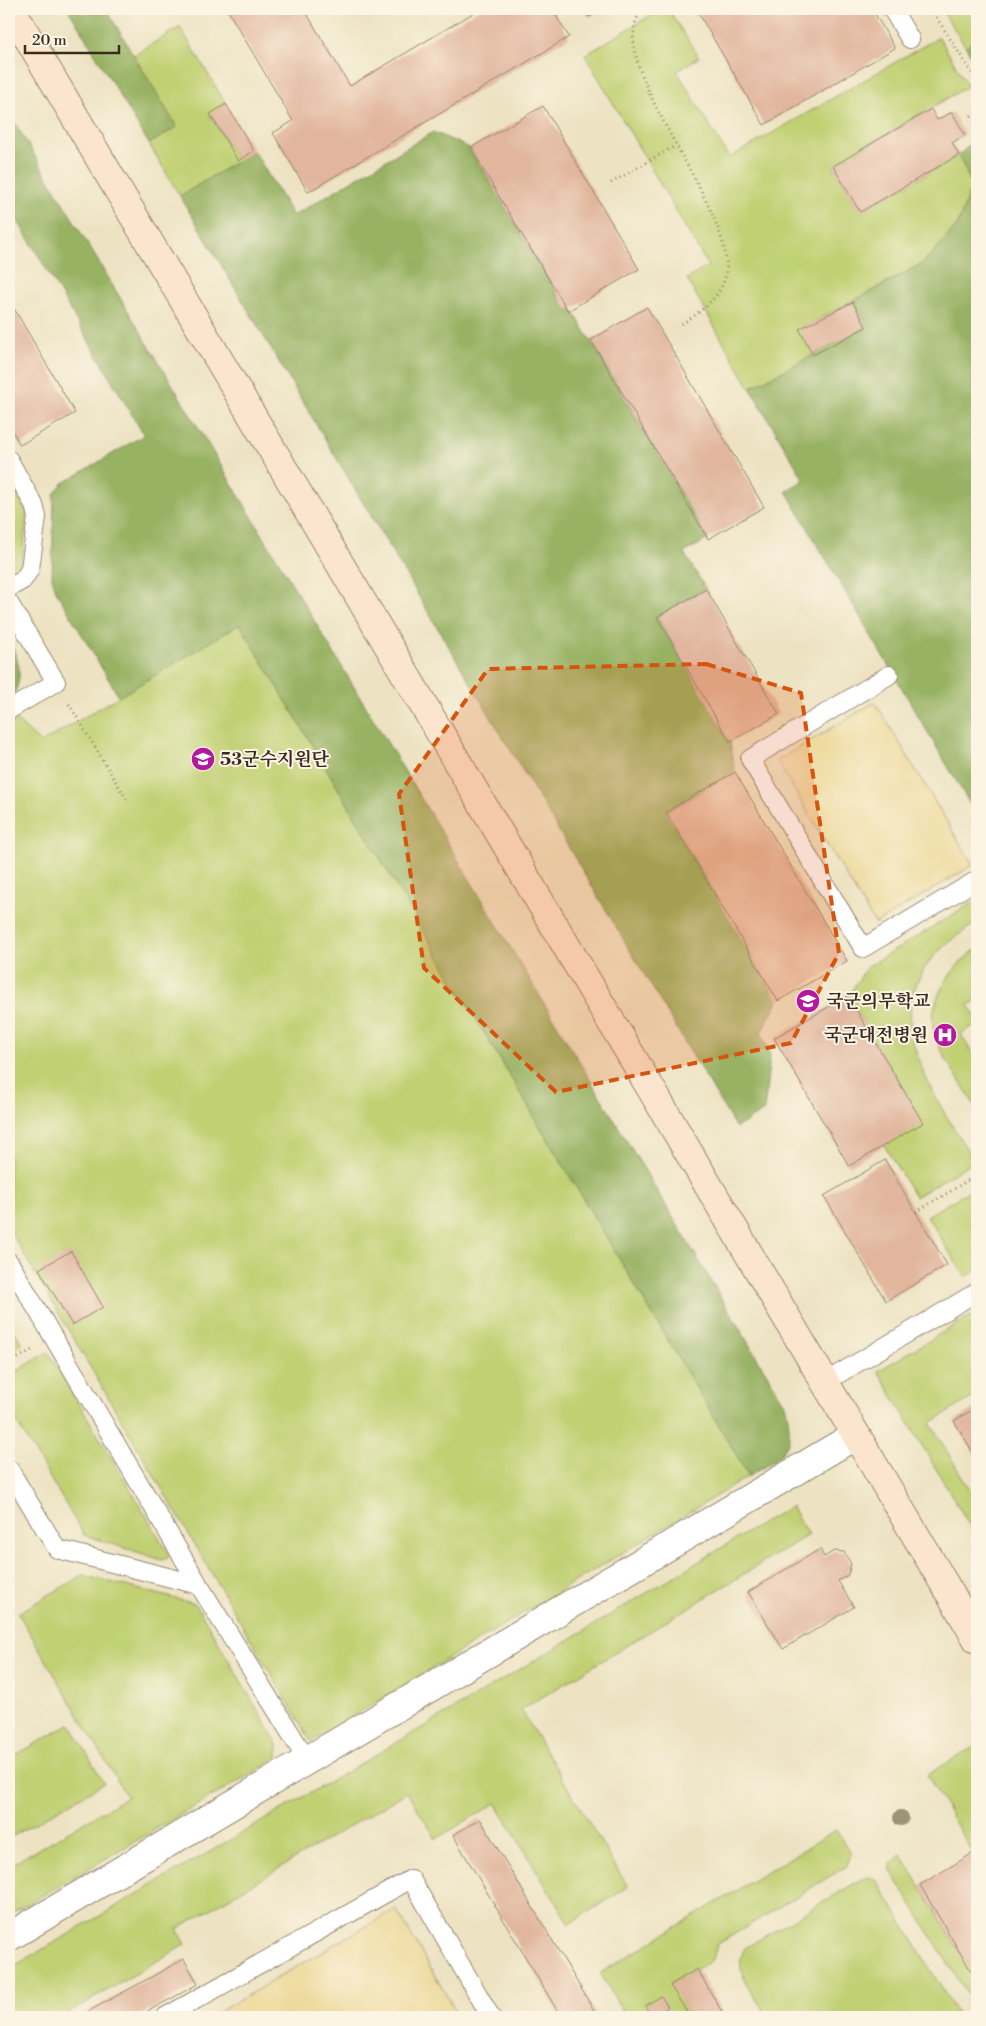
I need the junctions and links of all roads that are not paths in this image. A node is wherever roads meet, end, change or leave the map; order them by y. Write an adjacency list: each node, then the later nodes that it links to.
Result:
1 (11, 9): 12 (street)
2 (892, 9): 3 (lane)
3 (910, 39)
4 (9, 460): 5 (lane)
5 (9, 588)
6 (9, 603): 8 (lane)
7 (889, 675): 9 (lane)
8 (9, 710)
9 (977, 880)
10 (9, 1262): 15 (lane)
11 (977, 1292): 12 (lane)
12 (825, 1382): 13 (street)
13 (856, 1435): 16 (street); 17 (street)
14 (9, 1469): 15 (lane)
15 (199, 1585): 17 (lane)
16 (977, 1639)
17 (307, 1760): 18 (street)
18 (9, 1937)
19 (164, 2017): 20 (lane)
20 (491, 2017)

